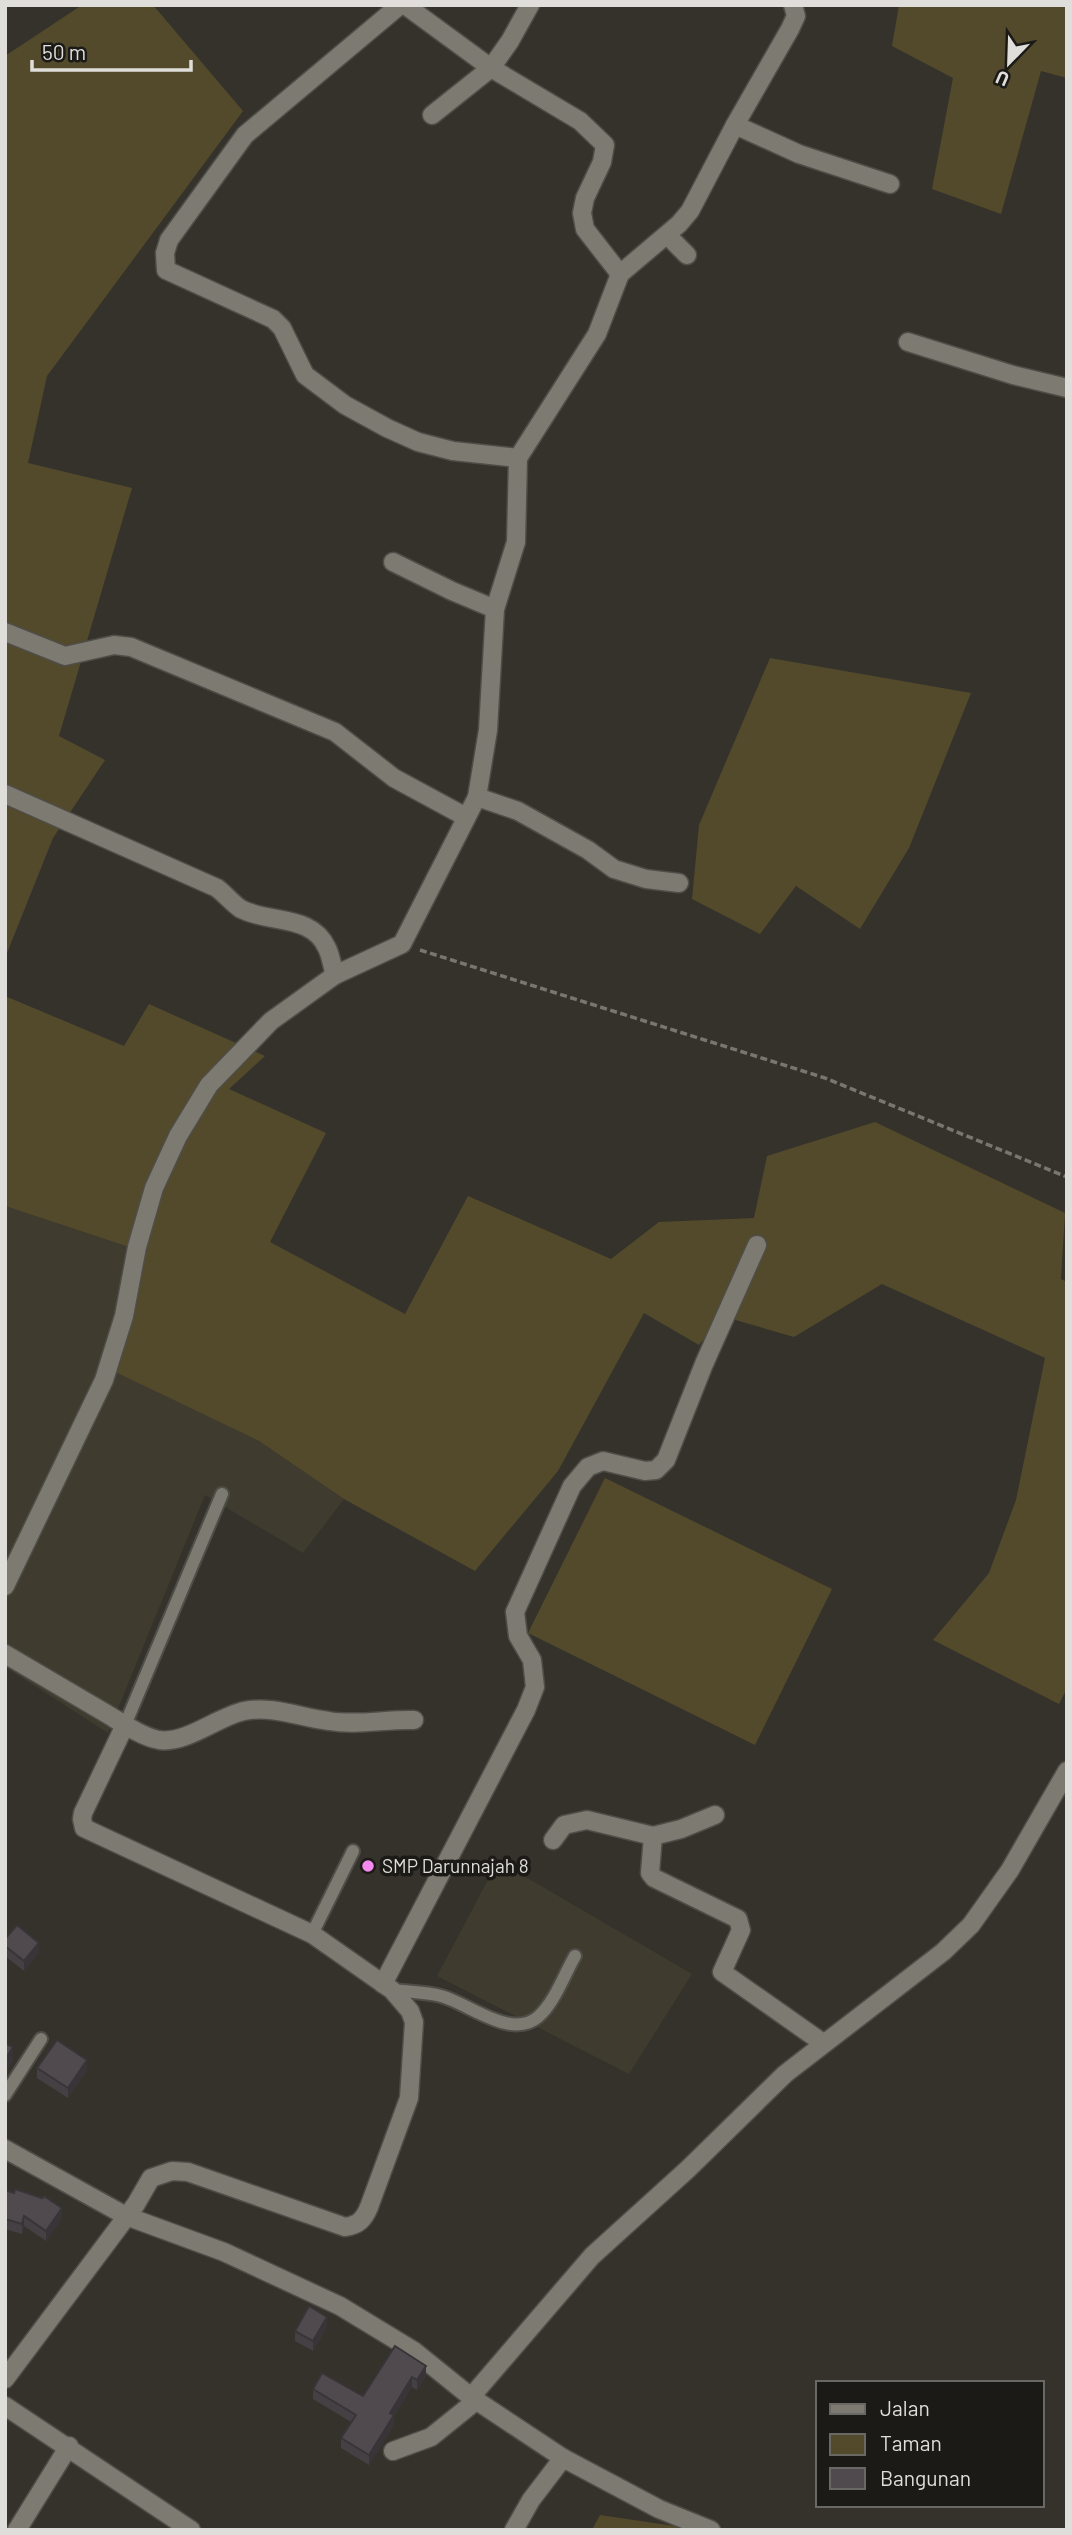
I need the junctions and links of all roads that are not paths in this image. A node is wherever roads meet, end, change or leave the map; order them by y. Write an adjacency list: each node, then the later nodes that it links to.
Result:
1 (402, 5): 4 (street); 13 (street)
2 (530, 5): 4 (street)
3 (793, 5): 6 (street)
4 (491, 68): 5 (street); 10 (street)
5 (432, 115)
6 (735, 125): 7 (street); 8 (street)
7 (890, 184)
8 (667, 235): 9 (street); 10 (street)
9 (687, 255)
10 (620, 274): 13 (street)
11 (908, 342): 12 (street)
12 (1067, 388)
13 (518, 458): 15 (street)
14 (393, 562): 15 (street)
15 (495, 609): 18 (street)
16 (5, 632): 19 (street)
17 (5, 794): 21 (street)
18 (477, 797): 19 (street); 20 (street)
19 (466, 817): 21 (street)
20 (679, 883)
21 (335, 975): 24 (street)
22 (757, 1245): 35 (street)
23 (222, 1494): 27 (lane)
24 (5, 1586)
25 (5, 1654): 27 (street)
26 (414, 1720): 27 (street)
27 (125, 1725): 33 (street)
28 (1067, 1773): 37 (street)
29 (715, 1815): 30 (street)
30 (653, 1836): 31 (street); 37 (street)
31 (552, 1840)
32 (353, 1851): 33 (lane)
33 (312, 1934): 35 (street)
34 (575, 1956): 35 (lane)
35 (388, 1987): 40 (street)
36 (41, 2039): 38 (lane)
37 (823, 2043): 42 (street)
38 (5, 2095)
39 (5, 2148): 40 (street)
40 (126, 2216): 41 (street); 42 (street)
41 (5, 2378)
42 (474, 2399): 45 (street); 46 (street)
43 (5, 2406): 44 (street)
44 (69, 2446): 47 (street); 48 (street)
45 (393, 2451)
46 (563, 2458): 49 (street); 50 (street)
47 (17, 2530)
48 (191, 2530)
49 (514, 2530)
50 (711, 2530)

